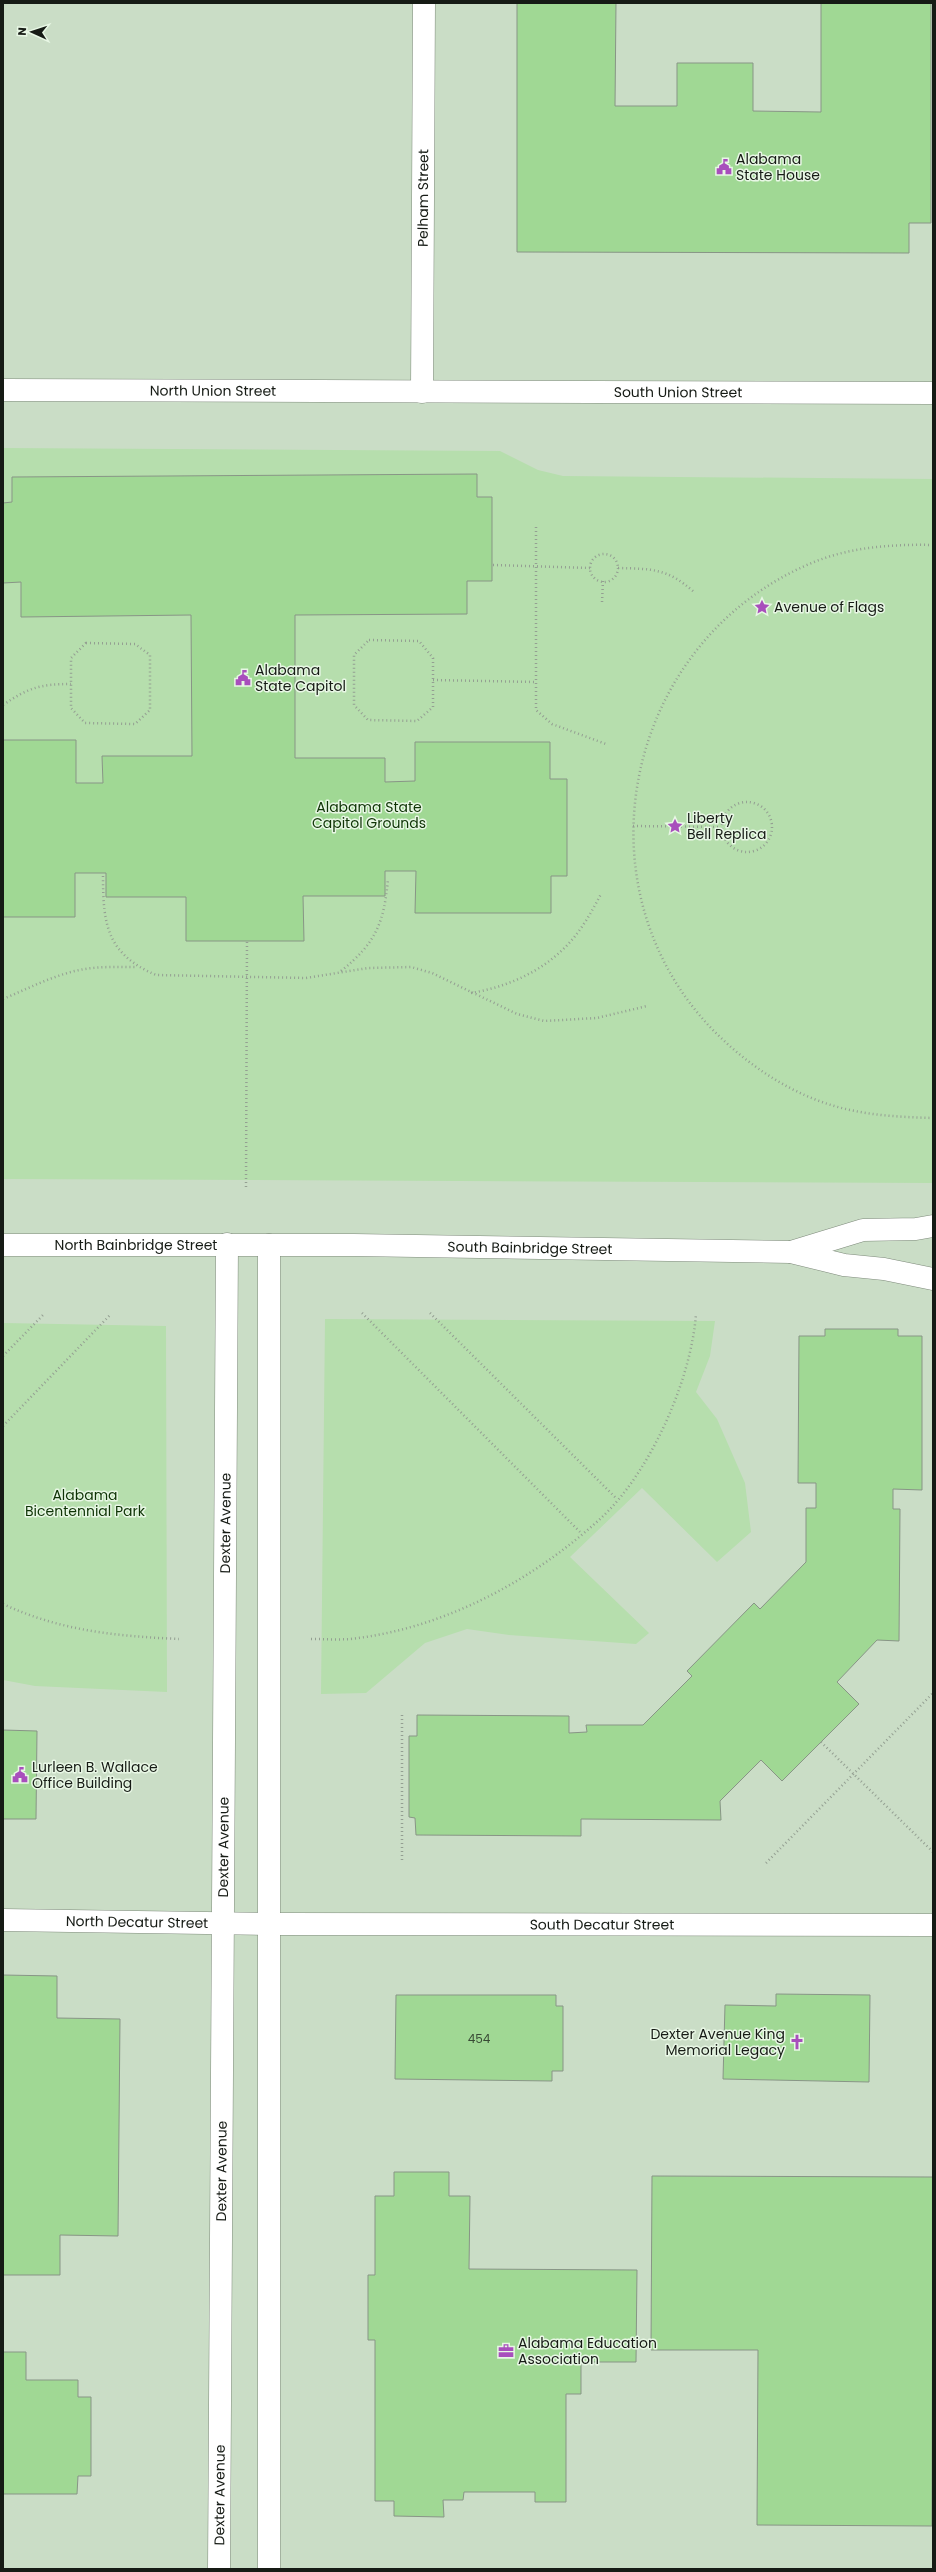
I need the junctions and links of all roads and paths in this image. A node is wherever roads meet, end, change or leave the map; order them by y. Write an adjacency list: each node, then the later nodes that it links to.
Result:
1 (424, 3): 3 (street, Pelham Street)
2 (3, 390): 3 (street, North Union Street)
3 (422, 392): 4 (street, South Union Street)
4 (933, 393)
5 (536, 527): 8 (path)
6 (933, 544): 19 (path)
7 (493, 565): 8 (path)
8 (536, 566): 9 (path); 15 (path)
9 (590, 568): 10 (path); 11 (path)
10 (618, 568): 11 (path); 12 (path)
11 (603, 581): 13 (path)
12 (694, 592)
13 (602, 602)
14 (433, 680): 14 (path); 15 (path)
15 (536, 682): 18 (path)
16 (71, 684): 16 (path); 17 (path)
17 (3, 705)
18 (606, 744)
19 (633, 826): 20 (path); 31 (path)
20 (721, 827): 20 (path)
21 (103, 876): 25 (path)
22 (388, 878): 26 (path)
23 (601, 894): 28 (path)
24 (247, 941): 27 (path)
25 (137, 967): 27 (path); 29 (path)
26 (339, 973): 27 (path); 28 (path)
27 (247, 977): 32 (path)
28 (471, 993): 30 (path)
29 (3, 999)
30 (646, 1006)
31 (933, 1118)
32 (246, 1187)
33 (933, 1226): 37 (street, South Bainbridge Street)
34 (227, 1244): 35 (street, North Bainbridge Street); 36 (street, North Bainbridge Street); 59 (street, Dexter Avenue)
35 (269, 1244): 37 (street, South Bainbridge Street); 60 (street)
36 (3, 1245)
37 (791, 1252): 38 (street, South Bainbridge Street)
38 (933, 1279)
39 (362, 1313): 47 (path)
40 (430, 1313): 46 (path)
41 (44, 1314): 44 (path)
42 (111, 1314): 45 (path)
43 (696, 1314): 46 (path)
44 (3, 1356)
45 (3, 1426)
46 (617, 1500): 47 (path)
47 (582, 1534): 49 (path)
48 (3, 1604): 50 (path)
49 (311, 1638)
50 (179, 1639)
51 (933, 1693): 54 (path)
52 (402, 1715): 56 (path)
53 (822, 1742): 54 (path)
54 (854, 1774): 55 (path); 57 (path)
55 (933, 1852)
56 (402, 1862)
57 (766, 1863)
58 (3, 1920): 59 (street, North Decatur Street)
59 (223, 1923): 60 (street, North Decatur Street); 62 (street, Dexter Avenue)
60 (271, 1924): 61 (street, South Decatur Street); 63 (street)
61 (933, 1925)
62 (219, 2569)
63 (269, 2569)

